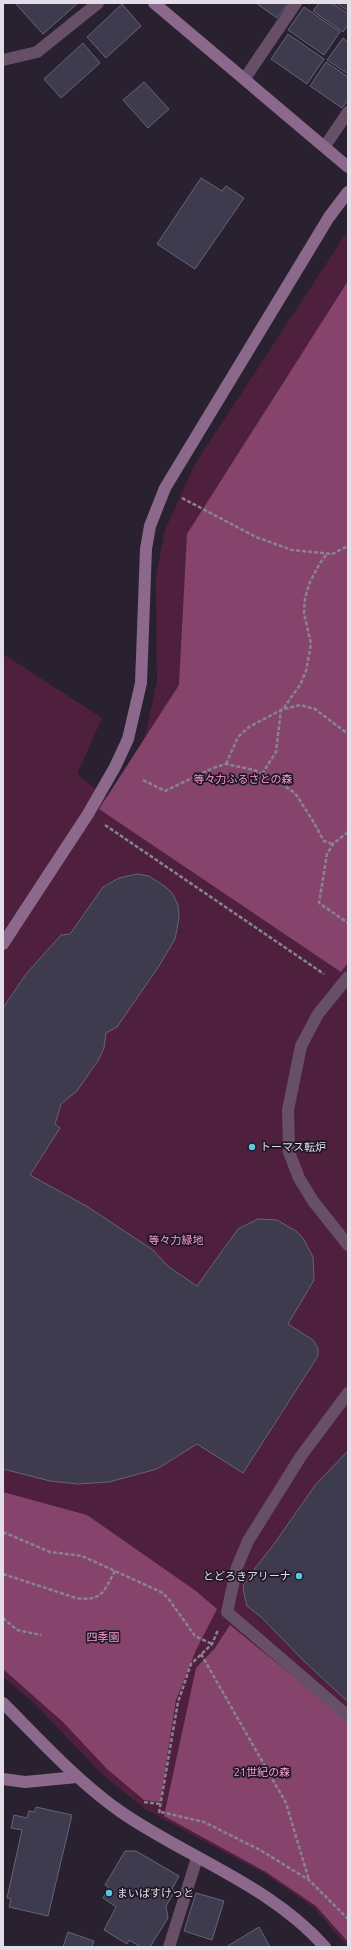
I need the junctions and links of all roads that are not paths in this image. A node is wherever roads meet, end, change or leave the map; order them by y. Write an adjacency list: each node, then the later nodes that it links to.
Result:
1 (98, 3): 4 (street)
2 (296, 3): 5 (street)
3 (160, 5): 5 (street)
4 (3, 60)
5 (245, 78): 7 (street)
6 (348, 112): 7 (street)
7 (325, 146): 8 (street)
8 (348, 167)
9 (348, 192): 10 (street)
10 (3, 944)
11 (345, 981): 12 (street)
12 (348, 1245)
13 (348, 1393): 15 (street)
14 (3, 1703): 16 (street)
15 (348, 1716)
16 (77, 1776): 17 (street); 18 (street)
17 (3, 1780)
18 (197, 1858): 19 (street); 20 (street)
19 (168, 1947)
20 (325, 1947)

